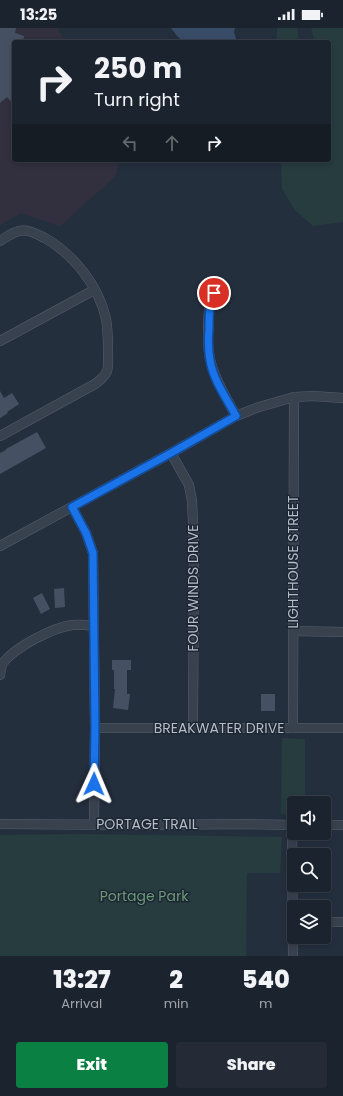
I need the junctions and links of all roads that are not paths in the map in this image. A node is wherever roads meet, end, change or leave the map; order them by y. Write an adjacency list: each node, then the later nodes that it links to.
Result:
1 (0, 241): 3 (street)
2 (218, 284): 7 (street)
3 (94, 290): 4 (street); 8 (street)
4 (0, 340)
5 (294, 397): 6 (street); 7 (street); 13 (street, LIGHTHOUSE STREET)
6 (343, 398)
7 (236, 416): 9 (street)
8 (0, 436)
9 (171, 453): 10 (street); 17 (street, FOUR WINDS DRIVE)
10 (72, 507): 11 (street); 12 (street)
11 (0, 546)
12 (94, 626): 15 (street); 16 (street)
13 (293, 632): 14 (street); 18 (street, LIGHTHOUSE STREET)
14 (343, 632)
15 (0, 675)
16 (95, 728): 17 (street, BREAKWATER DRIVE); 21 (street)
17 (193, 728): 18 (street, BREAKWATER DRIVE)
18 (293, 728): 19 (street, BREAKWATER DRIVE)
19 (343, 728)
20 (0, 824): 21 (street, PORTAGE TRAIL)
21 (94, 824): 22 (street, PORTAGE TRAIL)
22 (287, 825)
23 (331, 825): 24 (street)
24 (343, 825)
25 (293, 840): 26 (street)
26 (293, 900)
27 (331, 922): 28 (street)
28 (343, 922)
29 (293, 944): 30 (street)
30 (293, 956)

